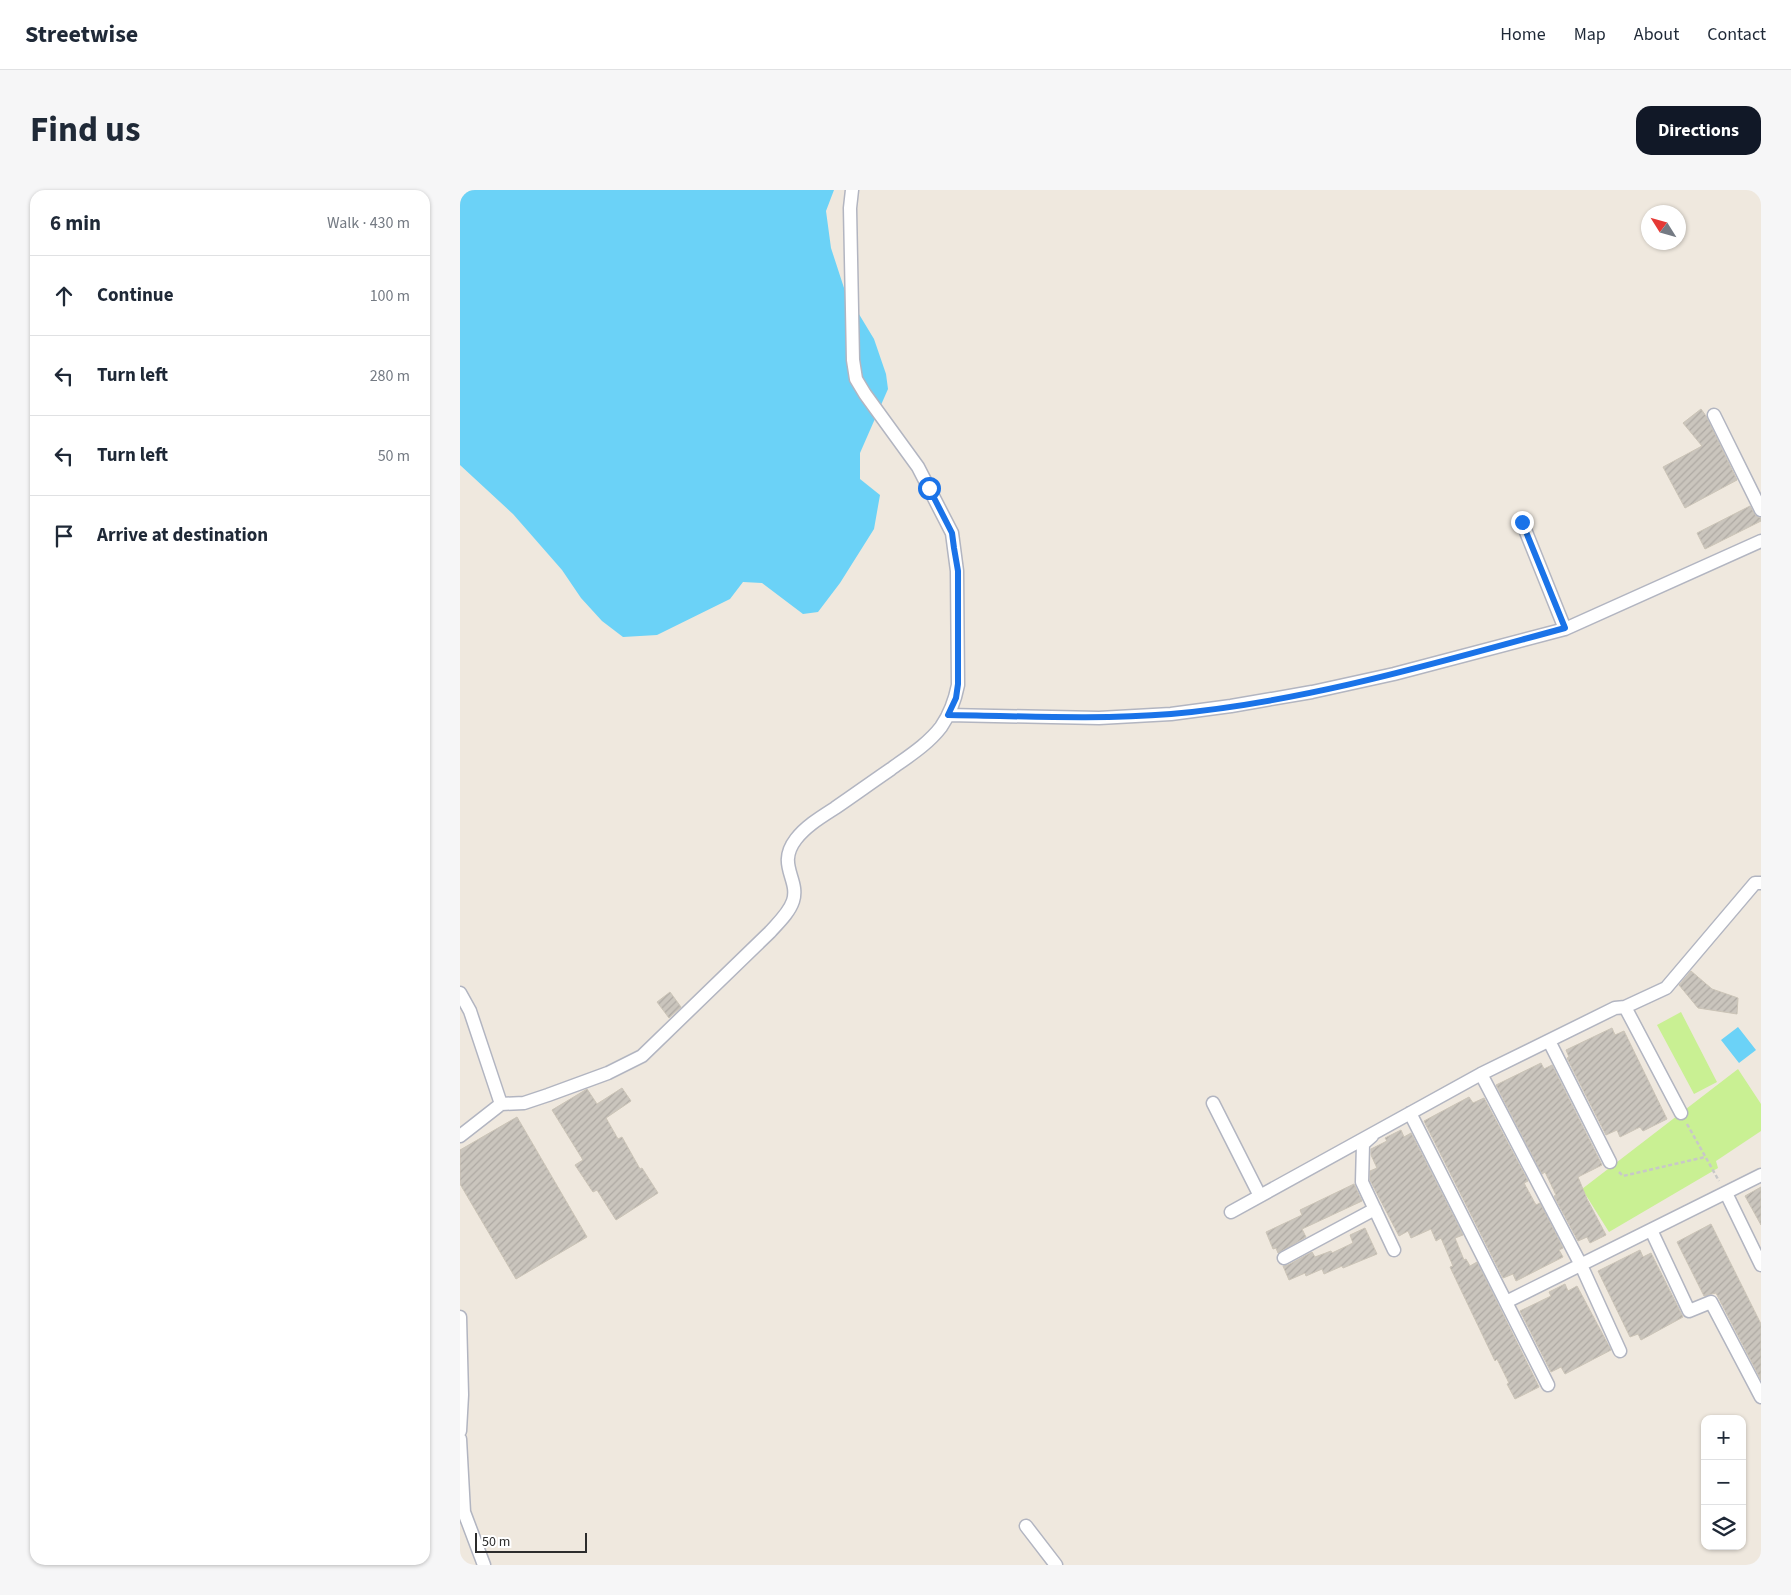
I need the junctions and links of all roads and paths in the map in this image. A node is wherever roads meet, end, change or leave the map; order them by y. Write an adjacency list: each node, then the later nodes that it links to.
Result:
1 (852, 190): 7 (street)
2 (1714, 415): 3 (street)
3 (1761, 510)
4 (1522, 522): 6 (street)
5 (1761, 541): 6 (street)
6 (1565, 628): 7 (street)
7 (948, 715): 14 (street)
8 (1761, 883): 10 (street)
9 (460, 993): 14 (street)
10 (1625, 1008): 11 (street); 16 (street)
11 (1549, 1041): 12 (street); 20 (street)
12 (1481, 1074): 15 (street); 29 (street)
13 (1213, 1103): 23 (street)
14 (501, 1104): 18 (street)
15 (1410, 1113): 17 (street); 31 (street)
16 (1681, 1113): 19 (path)
17 (1380, 1129): 23 (street); 24 (street)
18 (460, 1136)
19 (1706, 1156): 20 (path); 22 (path)
20 (1610, 1162)
21 (1761, 1175): 22 (street)
22 (1726, 1193): 26 (street); 30 (street)
23 (1260, 1196): 25 (street)
24 (1375, 1209): 27 (street); 28 (street)
25 (1231, 1212)
26 (1651, 1230): 29 (street); 36 (street)
27 (1394, 1250)
28 (1284, 1258)
29 (1581, 1265): 31 (street); 33 (street)
30 (1761, 1265)
31 (1506, 1302): 34 (street)
32 (460, 1317): 35 (street)
33 (1620, 1350)
34 (1548, 1385)
35 (461, 1395): 37 (street)
36 (1761, 1397)
37 (460, 1431)
38 (460, 1439): 40 (street)
39 (1026, 1526): 41 (street)
40 (484, 1565)
41 (1056, 1565)

